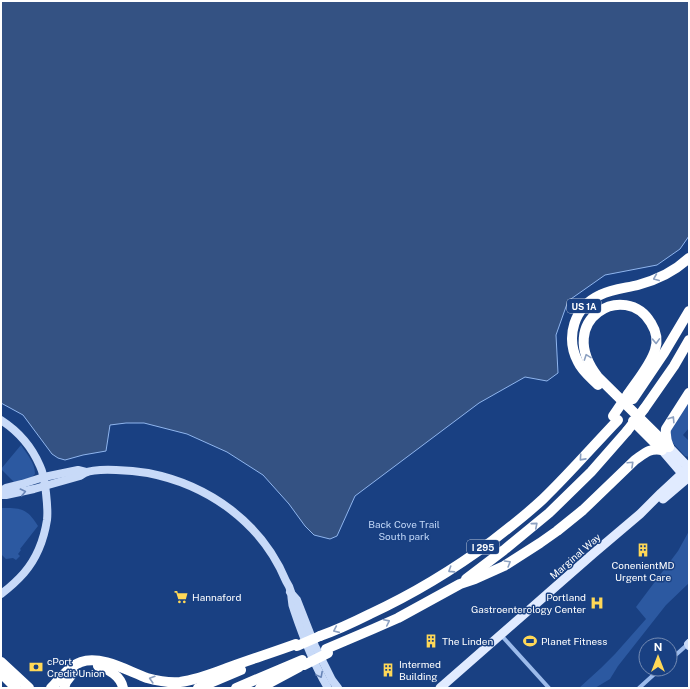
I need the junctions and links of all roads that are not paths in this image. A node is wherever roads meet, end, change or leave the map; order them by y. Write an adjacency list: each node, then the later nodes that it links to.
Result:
1 (689, 258): 7 (highway, US 1A, one-way to 7)
2 (689, 311): 5 (highway, I 295)
3 (689, 340): 14 (highway, I 295, one-way to 3, bridge)
4 (689, 393): 7 (highway, one-way to 4)
5 (631, 397): 7 (highway, one-way to 5); 19 (highway, I 295, one-way to 19, bridge)
6 (1, 420): 10 (main road)
7 (665, 448): 9 (main road, US 1A); 14 (highway, one-way to 7)
8 (86, 472): 10 (main road); 11 (main road); 15 (main road)
9 (688, 473): 17 (main road, Marginal Way)
10 (44, 477): 11 (main road); 12 (main road)
11 (45, 486): 13 (main road, one-way to 11); 16 (main road)
12 (1, 491)
13 (1, 495)
14 (460, 584): 22 (highway, I 295, one-way to 14)
15 (290, 592): 33 (main road, one-way to 33); 34 (main road)
16 (1, 594)
17 (501, 635): 35 (main road, Marginal Way); 36 (street)
18 (689, 644): 20 (street)
19 (296, 645): 27 (highway, one-way to 27); 30 (highway)
20 (678, 653)
21 (1, 662): 26 (highway)
22 (303, 662): 31 (highway, I 295); 32 (highway)
23 (1, 673): 25 (highway)
24 (651, 677): 37 (street)
25 (16, 688)
26 (28, 688)
27 (51, 688)
28 (64, 688): 29 (highway)
29 (122, 688)
30 (198, 688)
31 (236, 688)
32 (260, 688)
33 (328, 688)
34 (338, 688)
35 (440, 688)
36 (549, 688)
37 (639, 688)

